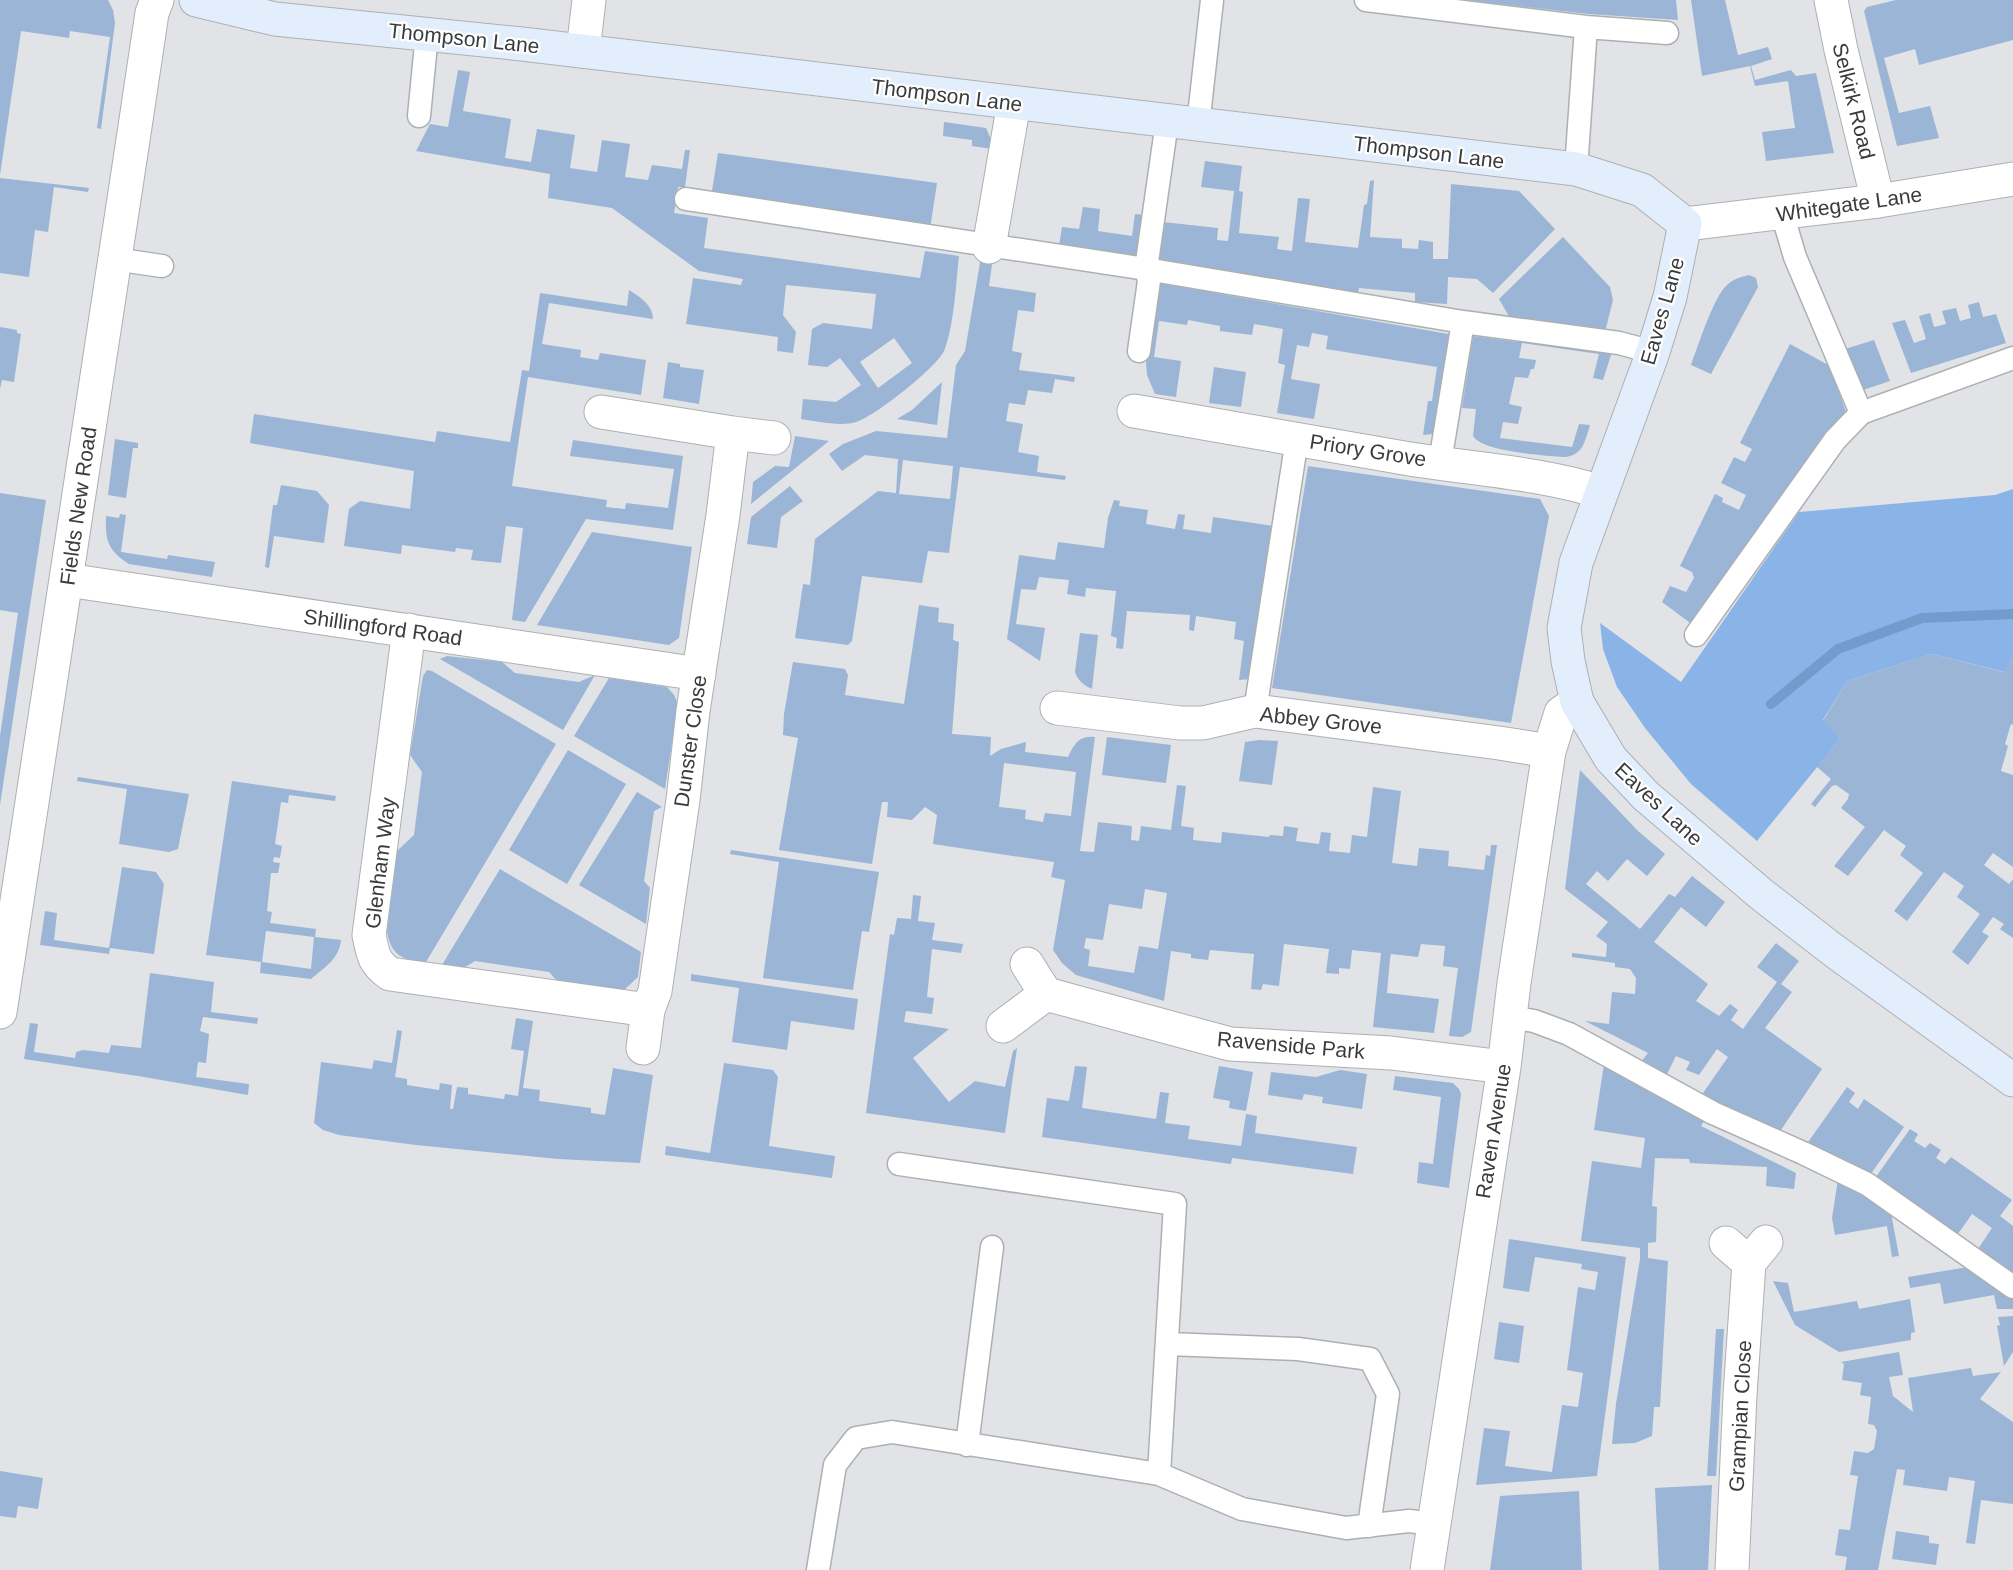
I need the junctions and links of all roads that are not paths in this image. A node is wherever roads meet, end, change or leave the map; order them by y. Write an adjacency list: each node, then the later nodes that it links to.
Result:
1 (157, 0): 21 (street, Fields New Road)
2 (196, 0): 9 (main road, Thompson Lane)
3 (589, 0): 10 (street)
4 (1212, 0): 13 (lane)
5 (1366, 0): 7 (lane)
6 (1831, 0): 17 (street, Selkirk Road)
7 (1586, 27): 8 (lane); 14 (lane)
8 (1667, 33)
9 (427, 34): 10 (main road, Thompson Lane); 12 (lane)
10 (583, 51): 11 (main road, Thompson Lane)
11 (1014, 103): 13 (main road, Thompson Lane); 20 (street)
12 (419, 116)
13 (1182, 123): 14 (main road, Thompson Lane); 23 (lane)
14 (1576, 169): 19 (main road, Thompson Lane)
15 (2013, 179): 17 (street, Whitegate Lane)
16 (686, 199): 20 (lane)
17 (1878, 201): 18 (street, Whitegate Lane)
18 (1782, 213): 19 (street, Whitegate Lane); 30 (lane)
19 (1685, 224): 26 (main road, Eaves Lane)
20 (989, 247): 23 (lane)
21 (114, 259): 22 (lane); 36 (street, Fields New Road)
22 (162, 266)
23 (1146, 269): 24 (lane); 25 (lane)
24 (1463, 322): 26 (lane); 34 (lane)
25 (1139, 351)
26 (1653, 352): 35 (main road, Eaves Lane)
27 (2013, 358): 30 (lane)
28 (1134, 411): 33 (street, Priory Grove)
29 (601, 412): 31 (street)
30 (1861, 413): 38 (lane)
31 (733, 433): 32 (street); 39 (street, Dunster Close)
32 (774, 438)
33 (1297, 439): 34 (street, Priory Grove); 42 (lane)
34 (1440, 462): 35 (street, Priory Grove)
35 (1601, 492): 40 (main road, Eaves Lane)
36 (67, 580): 37 (street, Shillingford Road); 44 (street, Fields New Road)
37 (410, 630): 39 (street, Shillingford Road); 47 (street, Glenham Way)
38 (1696, 635)
39 (699, 674): 47 (street, Dunster Close)
40 (1577, 702): 43 (street, Raven Avenue); 53 (main road, Eaves Lane)
41 (1057, 708): 42 (street, Abbey Grove)
42 (1255, 711): 43 (street, Abbey Grove)
43 (1549, 751): 49 (street, Raven Avenue)
44 (9, 889): 48 (street, Fields New Road)
45 (1027, 964): 46 (street)
46 (1046, 994): 50 (street); 52 (street, Ravenside Park)
47 (648, 1010): 51 (street, Dunster Close)
48 (0, 1012)
49 (1510, 1017): 52 (street, Raven Avenue); 57 (lane)
50 (1003, 1026)
51 (643, 1048)
52 (1504, 1067): 61 (street, Raven Avenue)
53 (2013, 1080)
54 (899, 1164): 58 (lane)
55 (992, 1246): 59 (lane)
56 (1747, 1249): 65 (street, Grampian Close)
57 (2013, 1287)
58 (1168, 1344): 60 (lane); 62 (lane)
59 (967, 1445): 60 (lane); 63 (lane)
60 (1159, 1474): 62 (lane)
61 (1434, 1524): 62 (lane); 64 (street, Raven Avenue)
62 (1369, 1526)
63 (818, 1570)
64 (1427, 1570)
65 (1732, 1570)

